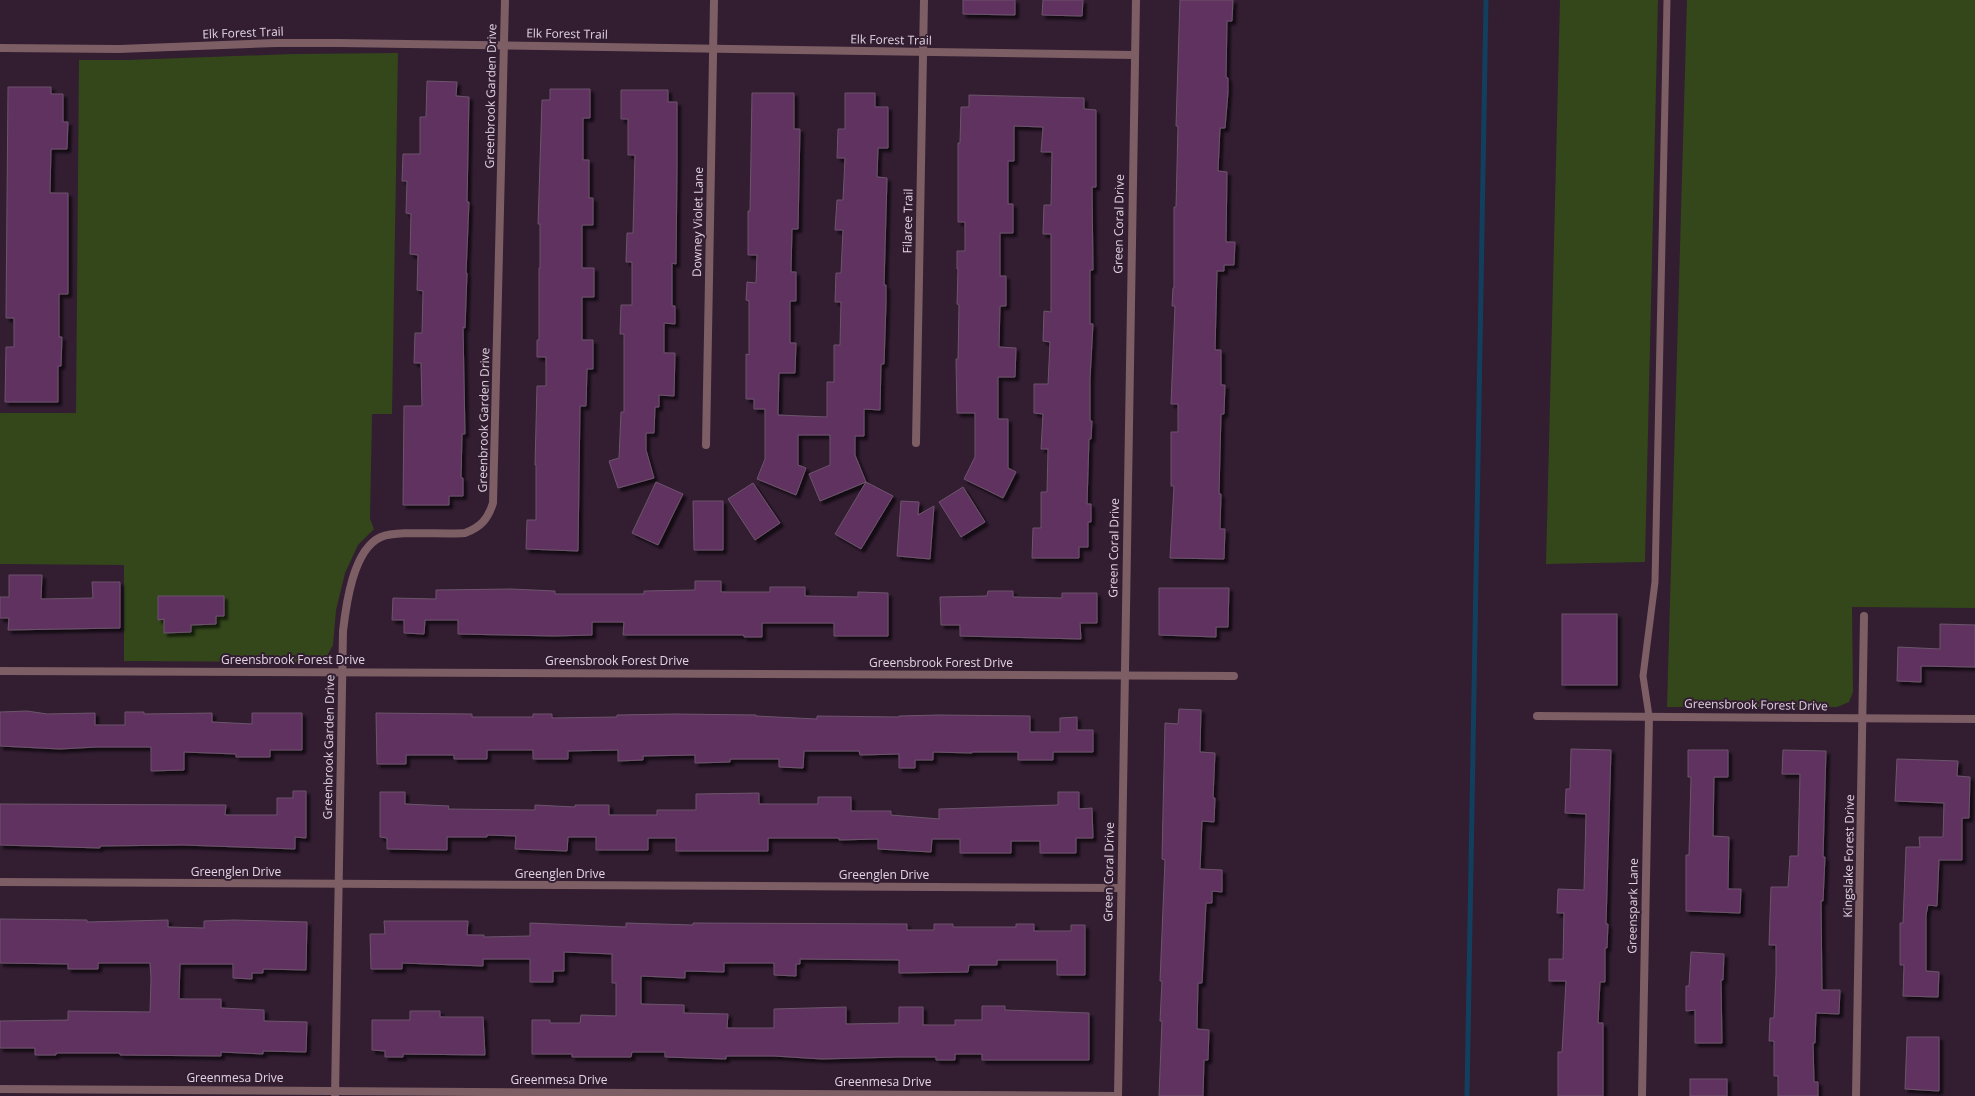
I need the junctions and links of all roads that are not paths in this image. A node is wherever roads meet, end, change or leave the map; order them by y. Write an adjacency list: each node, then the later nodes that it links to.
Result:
1 (505, 0): 6 (street, Greenbrook Garden Drive)
2 (714, 0): 7 (street, Downey Violet Lane)
3 (924, 0): 9 (street, Filaree Trail)
4 (1136, 0): 10 (street, Green Coral Drive)
5 (1667, 0): 19 (lane)
6 (504, 45): 7 (street, Elk Forest Trail); 8 (street, Elk Forest Trail); 15 (street, Greenbrook Garden Drive)
7 (713, 47): 9 (street, Elk Forest Trail); 12 (street, Downey Violet Lane)
8 (0, 48)
9 (923, 53): 10 (street, Elk Forest Trail); 11 (street, Filaree Trail)
10 (1134, 55): 16 (street, Green Coral Drive)
11 (916, 443)
12 (706, 445)
13 (1864, 616): 20 (street, Kingslake Forest Drive)
14 (0, 671): 15 (street, Greensbrook Forest Drive)
15 (343, 672): 16 (street, Greensbrook Forest Drive); 23 (street, Greenbrook Garden Drive)
16 (1124, 676): 17 (street, Greensbrook Forest Drive); 24 (street, Green Coral Drive)
17 (1234, 676)
18 (1537, 716): 19 (street, Greensbrook Forest Drive)
19 (1649, 716): 20 (street, Greensbrook Forest Drive); 28 (street, Greenspark Lane)
20 (1864, 719): 21 (street, Greensbrook Forest Drive); 29 (street, Kingslake Forest Drive)
21 (1975, 719)
22 (0, 882): 23 (street, Greenglen Drive)
23 (339, 885): 24 (street, Greenglen Drive); 26 (street, Greenbrook Garden Drive)
24 (1121, 888): 27 (street, Green Coral Drive)
25 (0, 1089): 26 (street, Greenmesa Drive)
26 (335, 1093): 27 (street, Greenmesa Drive)
27 (1118, 1096)
28 (1642, 1096)
29 (1856, 1096)

